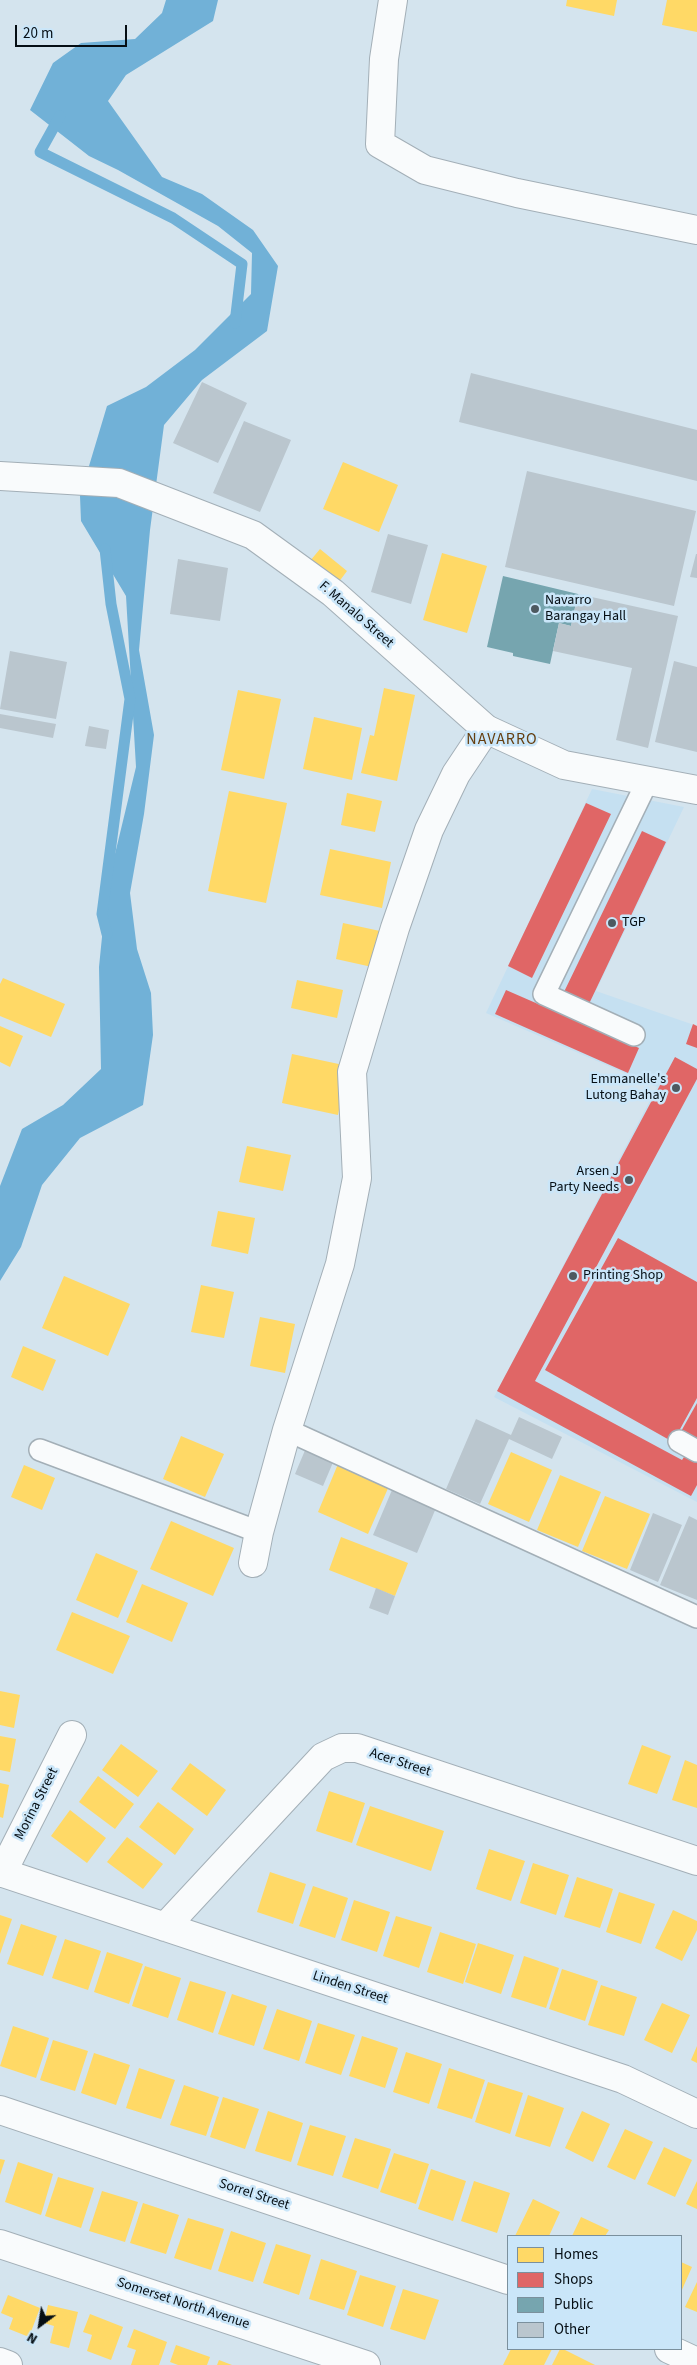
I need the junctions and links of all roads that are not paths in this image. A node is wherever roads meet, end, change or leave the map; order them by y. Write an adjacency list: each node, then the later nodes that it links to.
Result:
1 (393, 0): 2 (street)
2 (697, 230)
3 (0, 476): 4 (street, F. Manalo Street)
4 (486, 729): 5 (street, F. Manalo Street); 8 (street)
5 (648, 780): 6 (street, F. Manalo Street); 7 (lane)
6 (697, 790)
7 (634, 1035)
8 (287, 1430): 10 (street); 12 (lane)
9 (40, 1450): 10 (lane)
10 (259, 1532): 11 (street)
11 (253, 1563)
12 (697, 1617)
13 (72, 1735): 15 (street, Morina Street)
14 (697, 1861): 16 (street, Acer Street)
15 (1, 1873): 16 (street, Linden Street)
16 (165, 1927): 18 (street, Linden Street)
17 (0, 2110): 20 (street, Sorrel Street)
18 (697, 2114)
19 (0, 2244): 25 (street, Somerset North Avenue)
20 (507, 2280)
21 (671, 2350): 23 (street)
22 (0, 2362): 24 (street)
23 (697, 2362)
24 (8, 2365)
25 (366, 2365)

